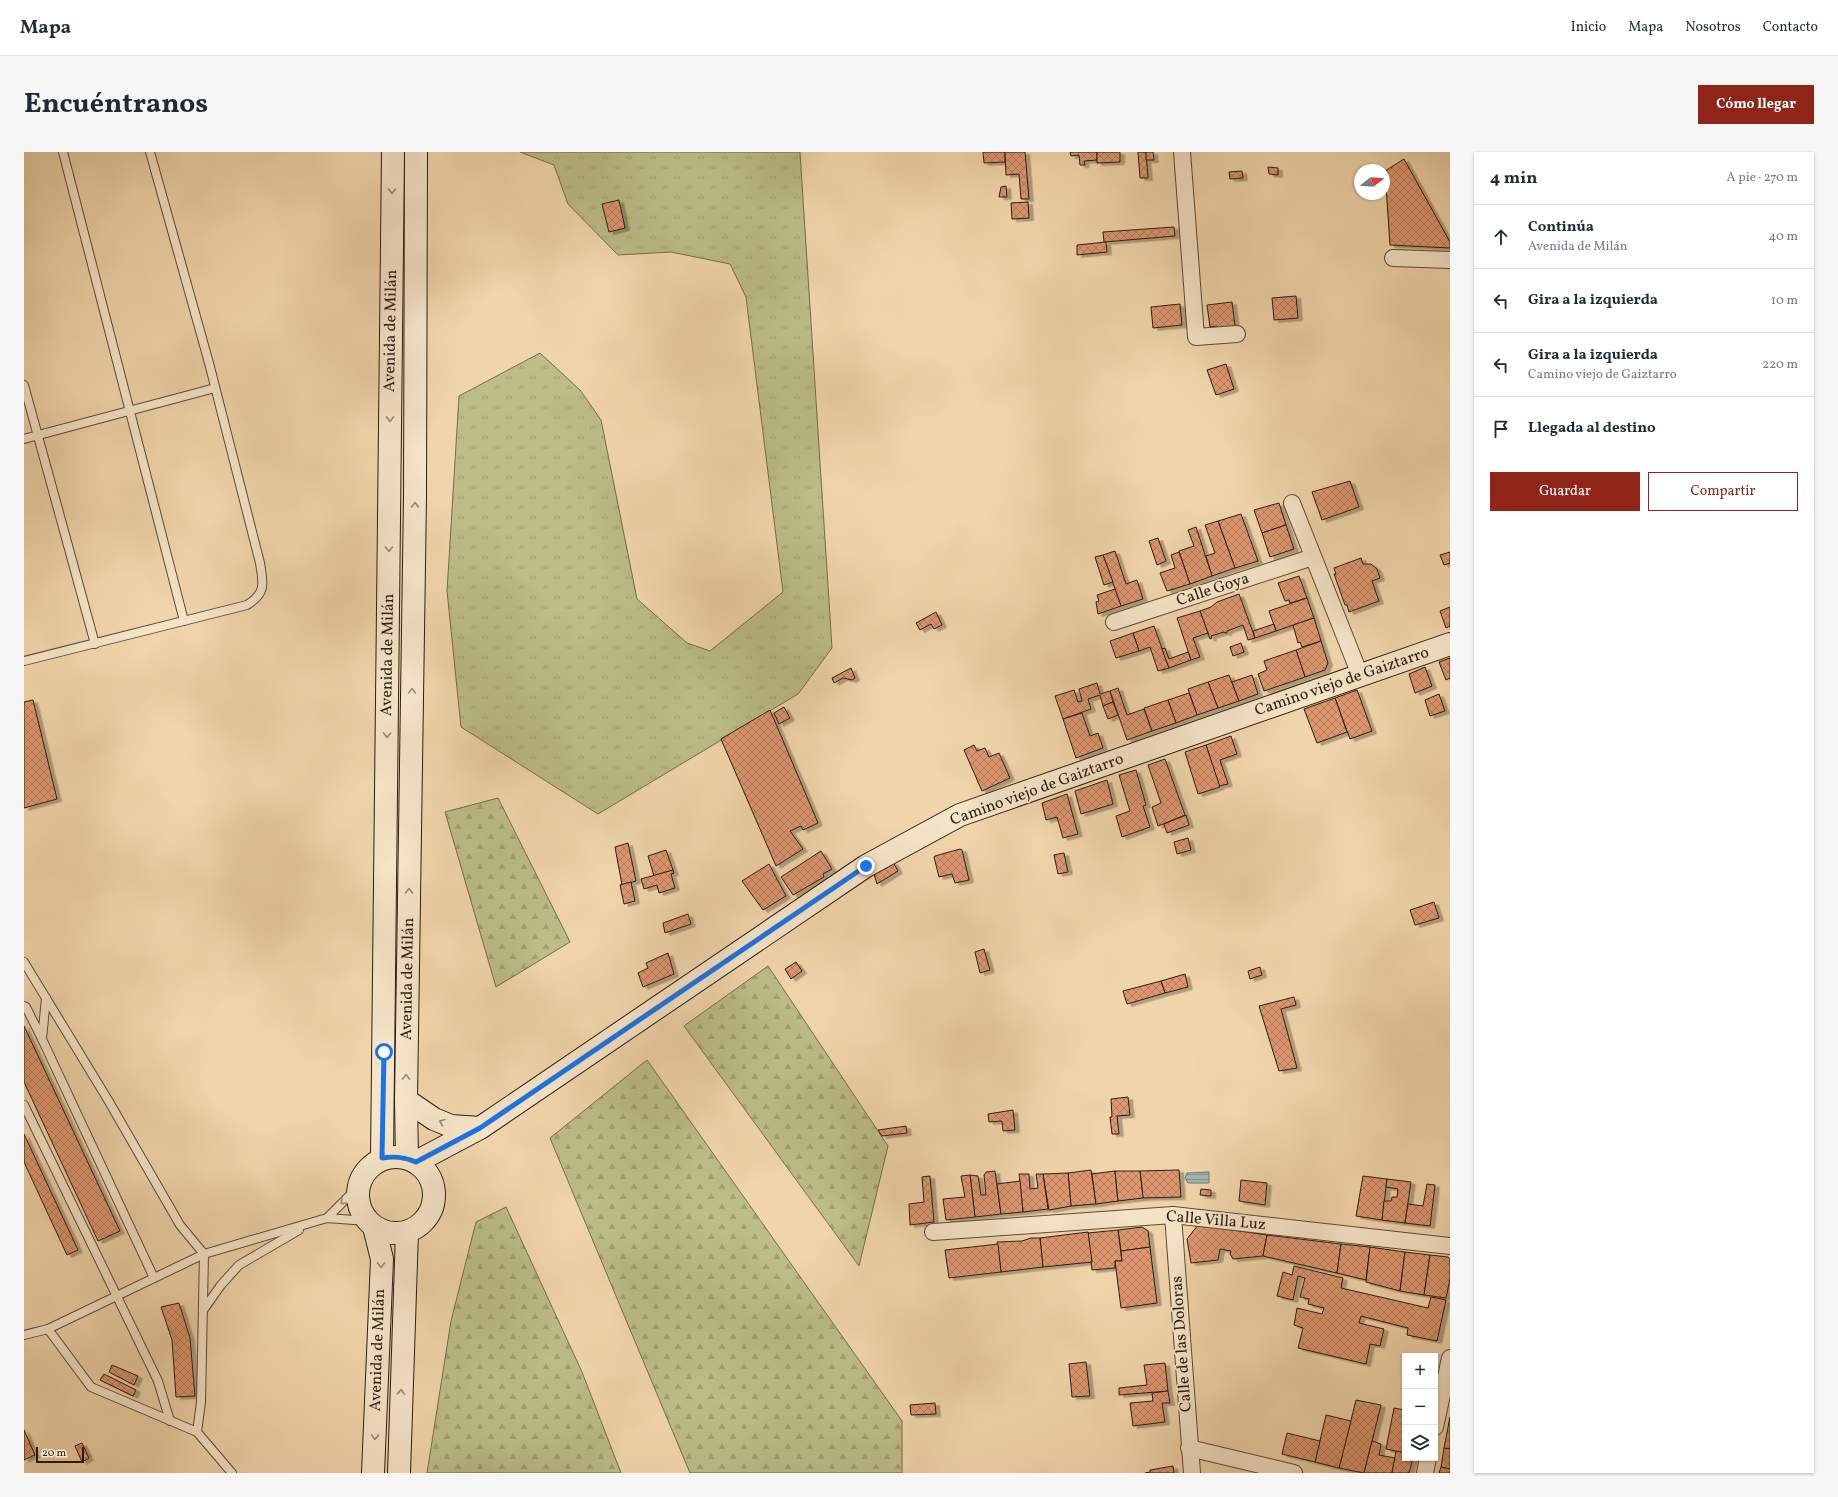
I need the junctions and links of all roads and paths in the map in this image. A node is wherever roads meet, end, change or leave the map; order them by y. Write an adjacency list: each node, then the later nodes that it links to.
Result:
1 (63, 152): 11 (lane)
2 (150, 152): 10 (lane)
3 (392, 152): 30 (street, Avenida de Milán, one-way to 30)
4 (416, 152): 26 (street, Avenida de Milán, one-way to 4)
5 (1182, 152): 8 (street)
6 (1393, 258): 7 (street)
7 (1450, 260)
8 (1237, 334)
9 (24, 385): 12 (lane)
10 (215, 388): 11 (lane); 16 (lane)
11 (130, 411): 12 (lane); 16 (lane)
12 (38, 435): 13 (lane); 18 (lane)
13 (24, 439)
14 (1292, 504): 15 (street)
15 (1313, 557): 17 (street, Calle Goya); 21 (street)
16 (184, 621): 18 (lane)
17 (1114, 622)
18 (95, 644): 20 (lane)
19 (1450, 644): 21 (street, Camino viejo de Gaiztarro)
20 (24, 662)
21 (1360, 675): 28 (street, Camino viejo de Gaiztarro)
22 (24, 962): 23 (lane)
23 (46, 998): 25 (lane); 41 (lane)
24 (24, 1006): 25 (lane)
25 (42, 1039): 42 (lane)
26 (406, 1100): 28 (street, one-way to 26); 31 (street, Avenida de Milán)
27 (24, 1105): 43 (lane)
28 (480, 1128): 29 (street, Camino viejo de Gaiztarro)
29 (460, 1140): 31 (street, Camino viejo de Gaiztarro); 32 (street, Camino viejo de Gaiztarro)
30 (382, 1158): 31 (street); 33 (street)
31 (411, 1160): 32 (street)
32 (431, 1180): 38 (street)
33 (359, 1186): 35 (lane, one-way to 35); 37 (street)
34 (1173, 1215): 39 (street, Calle Villa Luz); 40 (street, Calle Villa Luz); 51 (street, Calle de las Doloras)
35 (327, 1218): 36 (lane); 37 (lane)
36 (315, 1221): 41 (lane); 44 (lane)
37 (371, 1224): 38 (street); 54 (street, Avenida de Milán, one-way to 54)
38 (407, 1232): 55 (street, Avenida de Milán, one-way to 38)
39 (933, 1232)
40 (1450, 1246)
41 (204, 1254): 42 (lane); 44 (lane)
42 (154, 1278): 43 (lane)
43 (118, 1295): 45 (lane); 48 (lane)
44 (203, 1310): 50 (lane)
45 (48, 1329): 46 (lane); 48 (lane)
46 (24, 1335)
47 (1450, 1358): 49 (street)
48 (170, 1421): 50 (lane)
49 (1435, 1425)
50 (197, 1432): 53 (lane)
51 (1189, 1448): 56 (street, Calle de las Doloras); 57 (street)
52 (1427, 1461): 58 (street)
53 (232, 1473)
54 (373, 1473)
55 (399, 1473)
56 (1192, 1473)
57 (1294, 1473)
58 (1425, 1473)

